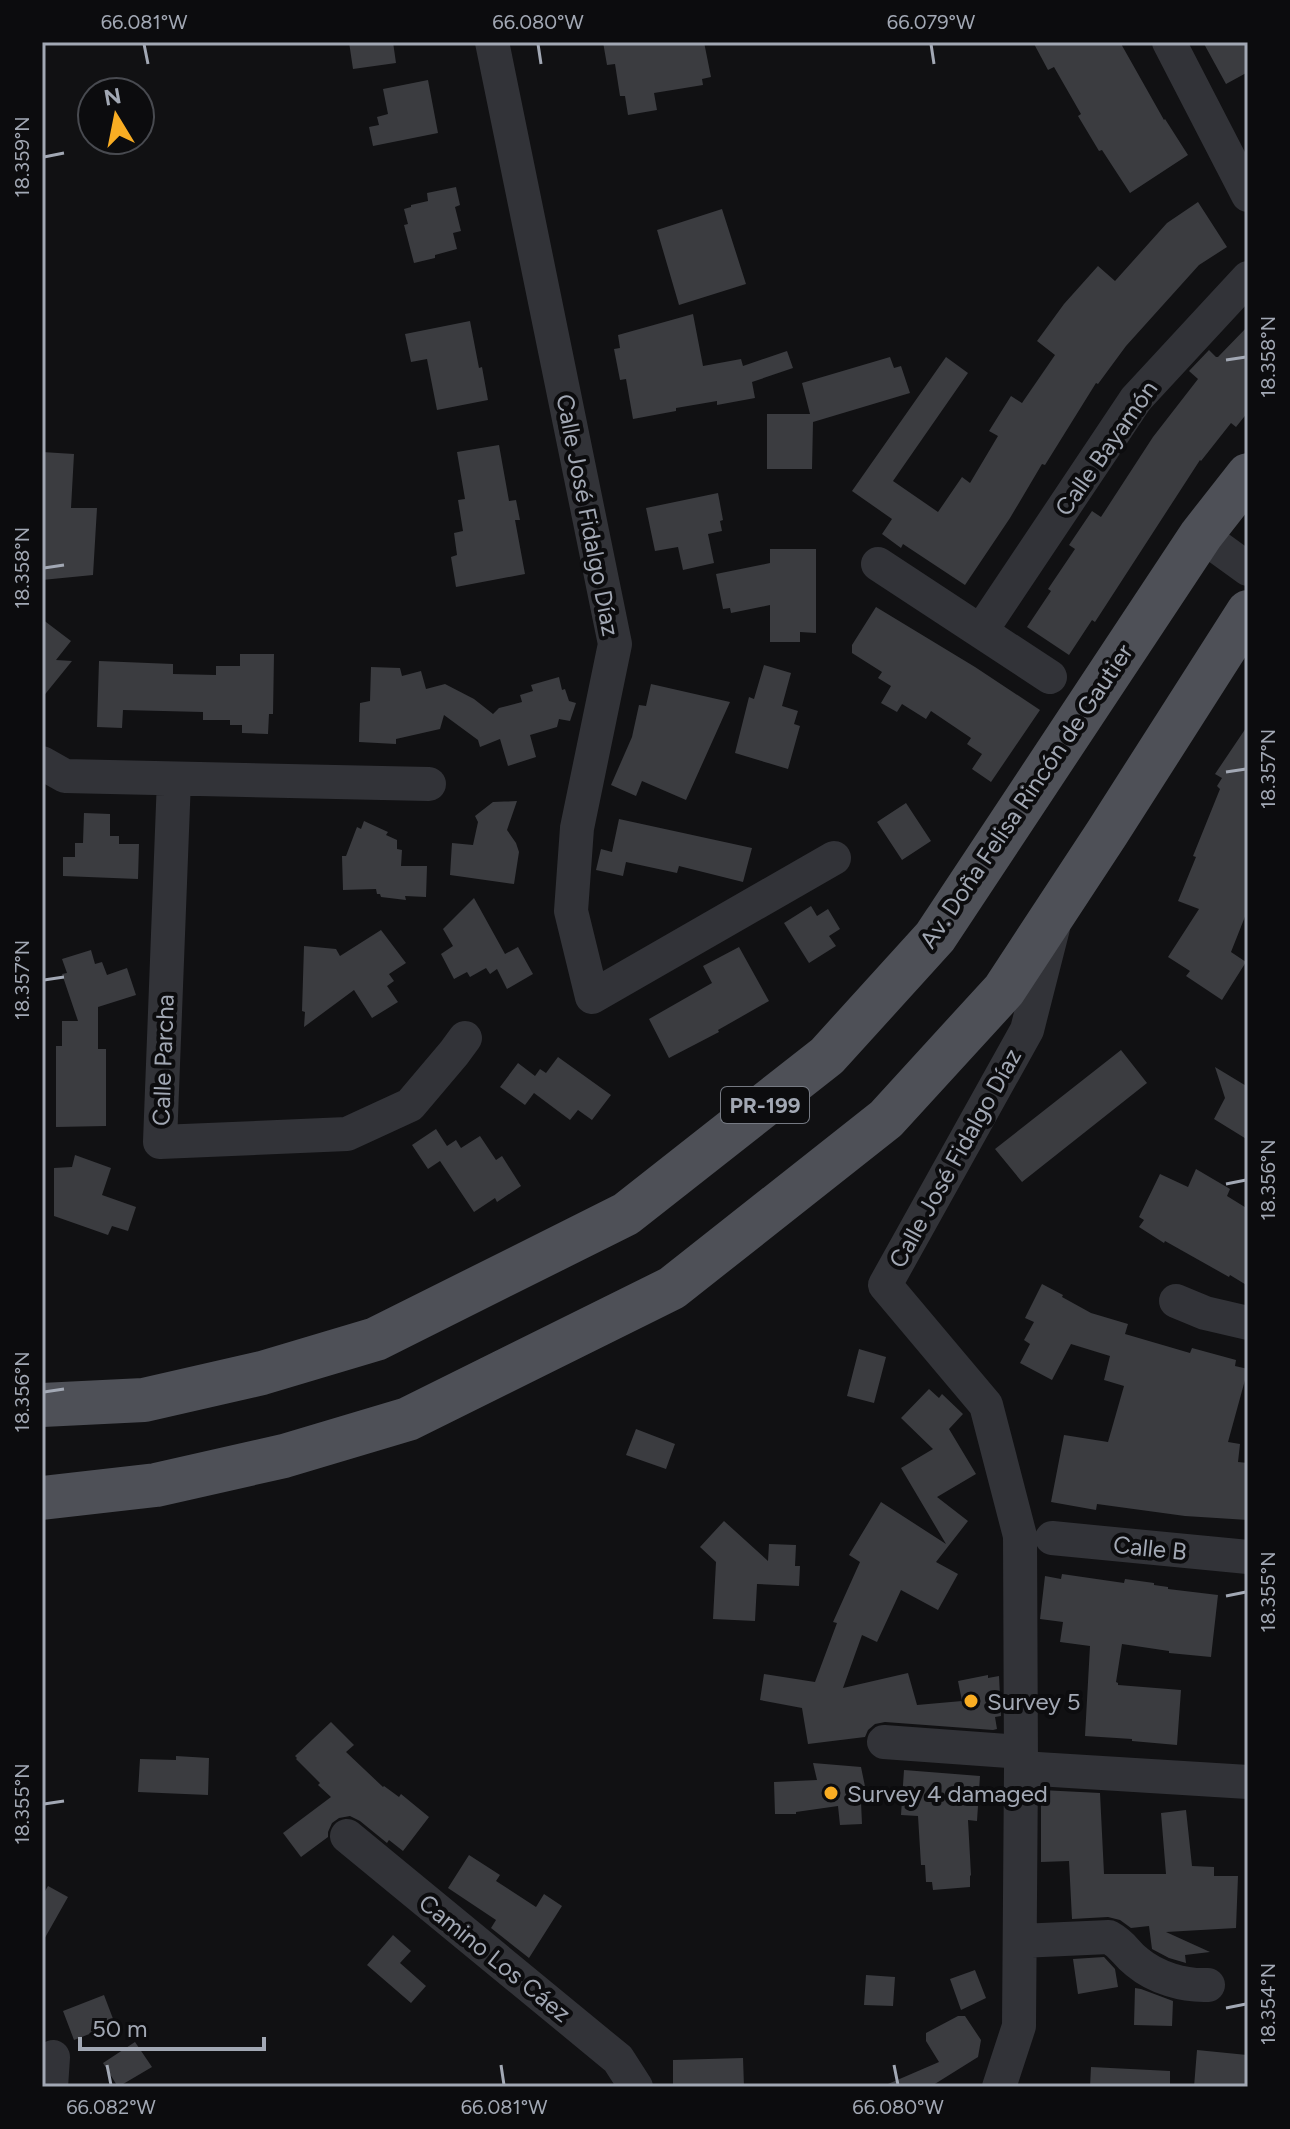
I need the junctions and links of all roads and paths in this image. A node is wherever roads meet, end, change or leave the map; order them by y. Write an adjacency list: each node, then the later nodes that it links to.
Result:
1 (492, 42): 15 (street, Calle José Fidalgo Díaz)
2 (1169, 42): 3 (street)
3 (1248, 195)
4 (1248, 278): 10 (street, Calle Bayamón)
5 (1248, 475): 6 (main road, Av. Doña Felisa Rincón de Gautier / PR-199)
6 (1201, 535): 8 (street); 20 (main road, Av. Doña Felisa Rincón de Gautier / PR-199)
7 (878, 564): 10 (street)
8 (1248, 569)
9 (1248, 612): 16 (main road)
10 (981, 631): 11 (street)
11 (1050, 677)
12 (42, 763): 13 (street)
13 (174, 779): 14 (street); 17 (street, Calle Parcha)
14 (429, 784)
15 (834, 858)
16 (1058, 908): 21 (main road); 25 (street, Calle José Fidalgo Díaz)
17 (465, 1038)
18 (1176, 1301): 19 (street)
19 (1248, 1323)
20 (42, 1405)
21 (42, 1498)
22 (1052, 1538): 23 (street, Calle B)
23 (1248, 1557)
24 (884, 1742): 25 (street)
25 (1021, 1760): 26 (street); 28 (street, Calle José Fidalgo Díaz)
26 (1248, 1782)
27 (347, 1836): 30 (street, Camino Los Cáez)
28 (1020, 1941): 29 (street); 31 (street, Calle José Fidalgo Díaz)
29 (1208, 1985)
30 (636, 2087)
31 (999, 2087)

